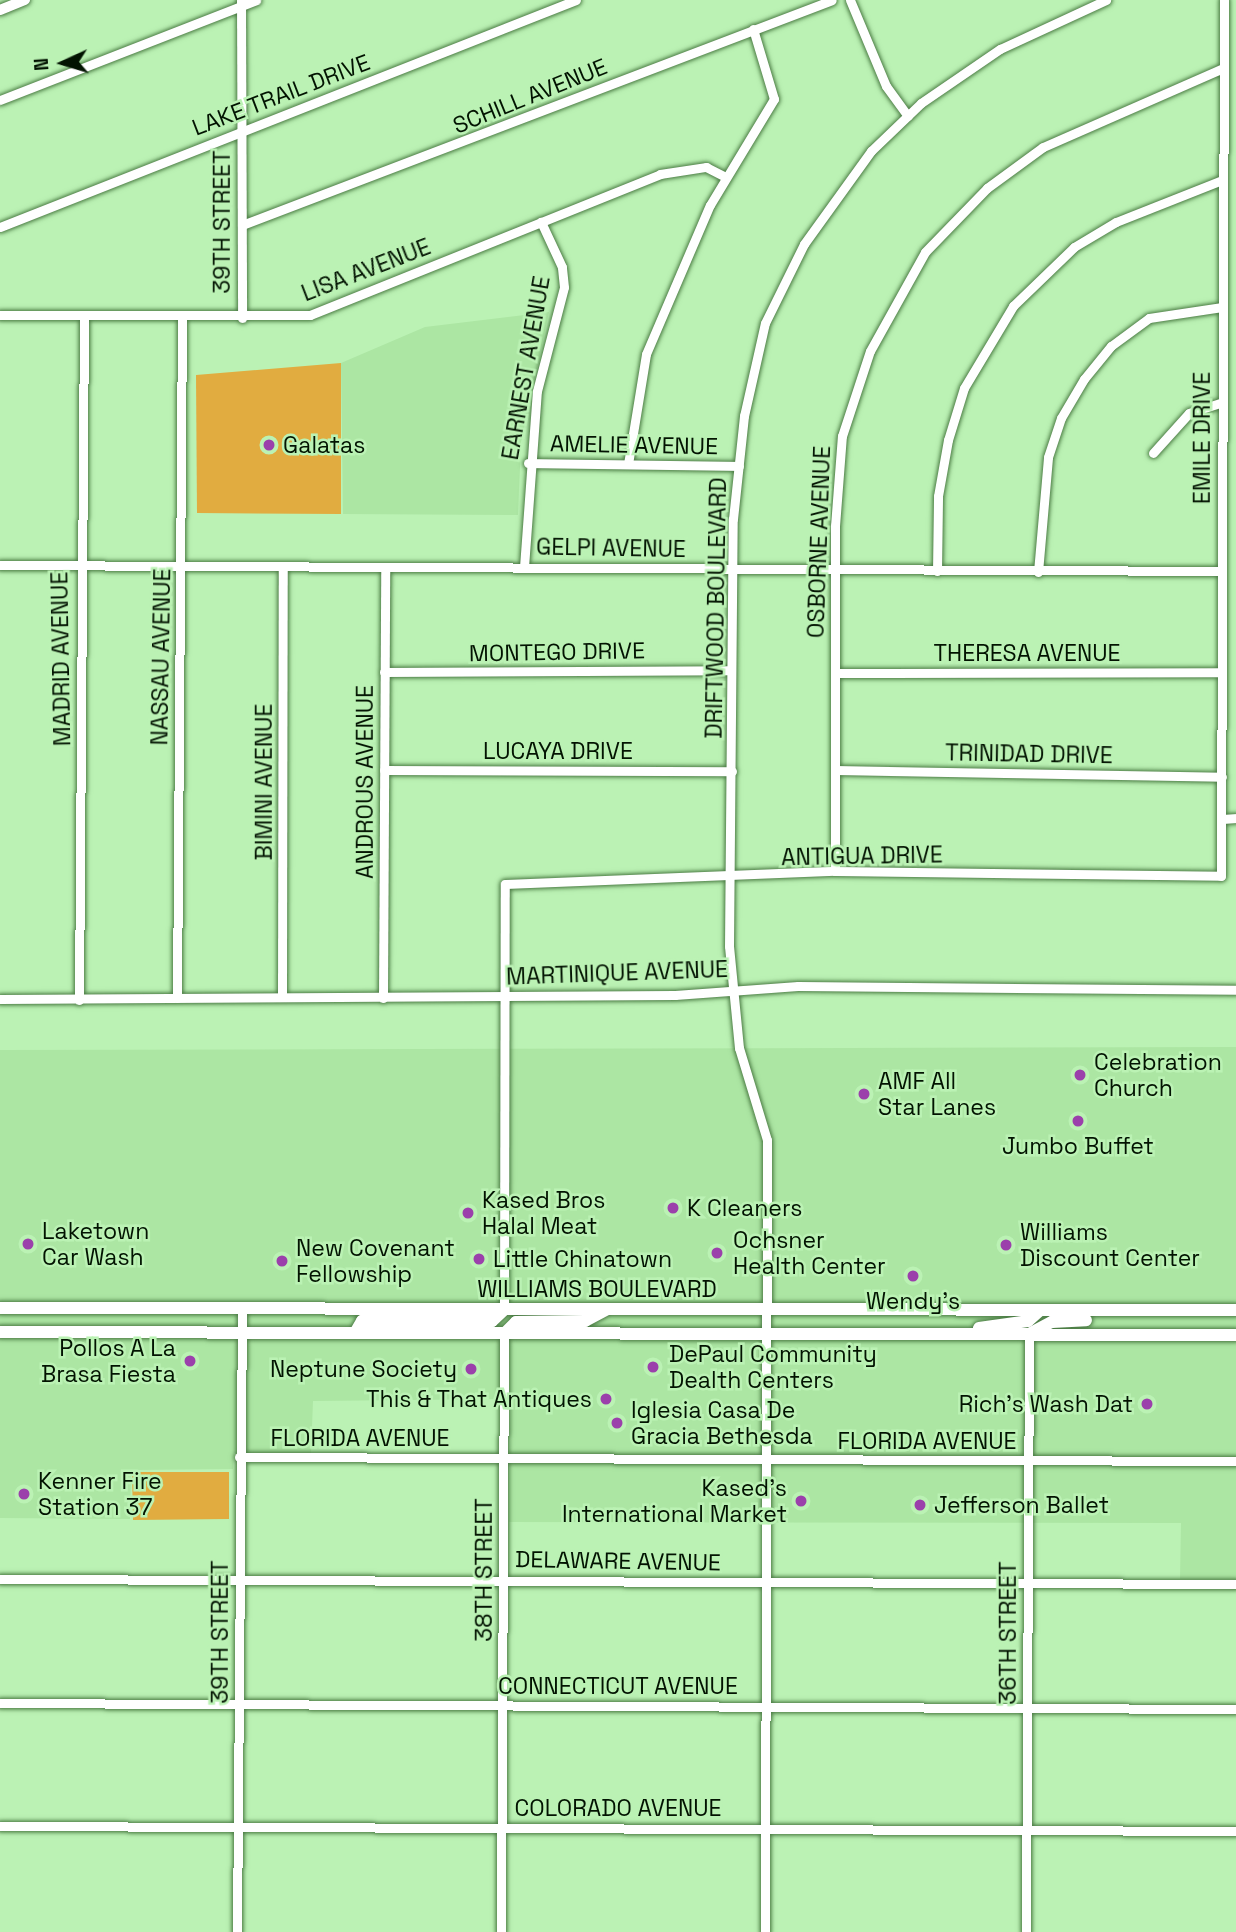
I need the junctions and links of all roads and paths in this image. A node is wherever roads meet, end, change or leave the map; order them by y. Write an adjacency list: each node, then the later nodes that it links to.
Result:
1 (256, 0): 8 (street)
2 (576, 0): 14 (street, LAKE TRAIL DRIVE)
3 (832, 0): 10 (street, SCHILL AVENUE)
4 (850, 0): 13 (street)
5 (1106, 0): 13 (street, DRIFTWOOD BOULEVARD)
6 (1224, 0): 11 (street, EMILE DRIVE)
7 (19, 1): 9 (street)
8 (242, 3): 12 (street); 14 (street, 39TH STREET)
9 (0, 10)
10 (753, 29): 15 (street); 18 (street, SCHILL AVENUE)
11 (1223, 68): 16 (street, EMILE DRIVE); 37 (street, OSBORNE AVENUE)
12 (0, 100)
13 (908, 116): 29 (street, DRIFTWOOD BOULEVARD)
14 (242, 131): 18 (street, 39TH STREET); 19 (street, LAKE TRAIL DRIVE)
15 (726, 177): 17 (street, LISA AVENUE); 28 (street)
16 (1222, 180): 20 (street, EMILE DRIVE); 38 (street)
17 (541, 222): 24 (street, LISA AVENUE); 27 (street, EARNEST AVENUE)
18 (242, 225): 24 (street, 39TH STREET)
19 (0, 227)
20 (1222, 307): 25 (street, EMILE DRIVE); 40 (street)
21 (0, 315): 23 (street, LISA AVENUE)
22 (182, 317): 23 (street, LISA AVENUE); 24 (street, LISA AVENUE); 32 (street, NASSAU AVENUE)
23 (83, 318): 31 (street, MADRID AVENUE)
24 (242, 318)
25 (1222, 402): 26 (street); 39 (street, EMILE DRIVE)
26 (1153, 453)
27 (528, 463): 28 (street, AMELIE AVENUE); 35 (street, EARNEST AVENUE)
28 (628, 464): 29 (street, AMELIE AVENUE)
29 (738, 466): 36 (street, DRIFTWOOD BOULEVARD)
30 (0, 565): 31 (street, GELPI AVENUE)
31 (79, 565): 32 (street, GELPI AVENUE); 61 (street, MADRID AVENUE)
32 (182, 566): 33 (street, GELPI AVENUE); 58 (street, NASSAU AVENUE)
33 (283, 567): 34 (street, GELPI AVENUE); 57 (street, BIMINI AVENUE)
34 (385, 567): 35 (street, GELPI AVENUE); 42 (street, ANDROUS AVENUE)
35 (524, 567): 36 (street, GELPI AVENUE)
36 (732, 569): 37 (street, GELPI AVENUE); 41 (street, DRIFTWOOD BOULEVARD)
37 (835, 570): 38 (street, GELPI AVENUE); 44 (street, OSBORNE AVENUE)
38 (937, 571): 40 (street, GELPI AVENUE)
39 (1221, 571): 40 (street, GELPI AVENUE); 43 (street, EMILE DRIVE)
40 (1038, 572)
41 (731, 670): 42 (street, MONTEGO DRIVE); 47 (street, DRIFTWOOD BOULEVARD)
42 (384, 671): 45 (street, ANDROUS AVENUE)
43 (1220, 672): 44 (street, THERESA AVENUE); 48 (street, EMILE DRIVE)
44 (835, 673): 46 (street, OSBORNE AVENUE)
45 (384, 769): 47 (street, LUCAYA DRIVE); 59 (street, ANDROUS AVENUE)
46 (835, 770): 48 (street, TRINIDAD DRIVE); 51 (street, OSBORNE AVENUE)
47 (732, 771): 53 (street, DRIFTWOOD BOULEVARD)
48 (1222, 777): 50 (street, EMILE DRIVE)
49 (1236, 818): 50 (street)
50 (1223, 819): 52 (street, EMILE DRIVE)
51 (835, 871): 52 (street, ANTIGUA DRIVE); 53 (street, ANTIGUA DRIVE)
52 (1221, 876)
53 (732, 878): 54 (street, DRIFTWOOD BOULEVARD); 56 (street, ANTIGUA DRIVE)
54 (731, 989): 55 (street, MARTINIQUE AVENUE); 56 (street, MARTINIQUE AVENUE); 68 (street, DRIFTWOOD BOULEVARD)
55 (1236, 990)
56 (502, 996): 59 (street, MARTINIQUE AVENUE); 65 (street)
57 (282, 997): 58 (street, MARTINIQUE AVENUE); 59 (street, MARTINIQUE AVENUE)
58 (177, 998): 61 (street, MARTINIQUE AVENUE)
59 (383, 998)
60 (0, 999): 61 (street, MARTINIQUE AVENUE)
61 (79, 1000)
62 (0, 1308): 63 (main road, WILLIAMS BOULEVARD)
63 (33, 1308): 64 (main road, WILLIAMS BOULEVARD); 71 (main road)
64 (242, 1309): 65 (main road, WILLIAMS BOULEVARD); 73 (street, 39TH STREET)
65 (504, 1310): 66 (main road, WILLIAMS BOULEVARD); 74 (main road)
66 (606, 1310): 68 (main road, WILLIAMS BOULEVARD); 75 (main road)
67 (1236, 1310): 70 (main road, WILLIAMS BOULEVARD)
68 (767, 1311): 69 (main road, WILLIAMS BOULEVARD); 76 (street, DRIFTWOOD BOULEVARD)
69 (1039, 1311): 70 (main road, WILLIAMS BOULEVARD); 77 (main road)
70 (1121, 1312): 78 (main road)
71 (0, 1316)
72 (0, 1332): 73 (main road, WILLIAMS BOULEVARD)
73 (242, 1333): 74 (main road, WILLIAMS BOULEVARD); 80 (street, 39TH STREET)
74 (355, 1333): 75 (main road, WILLIAMS BOULEVARD)
75 (504, 1334): 76 (main road, WILLIAMS BOULEVARD); 81 (street, 38TH STREET)
76 (767, 1334): 77 (main road, WILLIAMS BOULEVARD); 82 (street, DRIFTWOOD BOULEVARD)
77 (955, 1334): 78 (main road, WILLIAMS BOULEVARD)
78 (1029, 1334): 79 (main road, WILLIAMS BOULEVARD); 83 (street, 36TH STREET)
79 (1236, 1335)
80 (239, 1457): 81 (street, FLORIDA AVENUE); 86 (street, 39TH STREET)
81 (503, 1459): 82 (street, FLORIDA AVENUE); 87 (street, 38TH STREET)
82 (766, 1460): 83 (street, FLORIDA AVENUE); 88 (street, DRIFTWOOD BOULEVARD)
83 (1028, 1460): 84 (street, FLORIDA AVENUE); 89 (street, 36TH STREET)
84 (1236, 1461)
85 (0, 1579): 86 (street, DELAWARE AVENUE)
86 (240, 1579): 87 (street, DELAWARE AVENUE); 92 (street, 39TH STREET)
87 (503, 1579): 88 (street, DELAWARE AVENUE); 94 (street, 38TH STREET)
88 (765, 1582): 89 (street, DELAWARE AVENUE); 93 (street, DRIFTWOOD BOULEVARD)
89 (1028, 1583): 90 (street, DELAWARE AVENUE); 95 (street, 36TH STREET)
90 (1236, 1584)
91 (0, 1703): 92 (street, CONNECTICUT AVENUE)
92 (238, 1703): 94 (street, CONNECTICUT AVENUE); 98 (street, 39TH STREET)
93 (765, 1705): 94 (street, CONNECTICUT AVENUE); 95 (street, CONNECTICUT AVENUE); 100 (street, DRIFTWOOD BOULEVARD)
94 (503, 1706): 99 (street, 38TH STREET)
95 (1027, 1707): 96 (street, CONNECTICUT AVENUE); 101 (street, 36TH STREET)
96 (1236, 1709)
97 (0, 1826): 98 (street, COLORADO AVENUE)
98 (237, 1826): 99 (street, COLORADO AVENUE); 103 (street, 39TH STREET)
99 (502, 1827): 100 (street, COLORADO AVENUE); 104 (street, 38TH STREET)
100 (765, 1828): 101 (street, COLORADO AVENUE); 105 (street, DRIFTWOOD BOULEVARD)
101 (1026, 1829): 102 (street, COLORADO AVENUE); 106 (street, 36TH STREET)
102 (1236, 1831)
103 (237, 1932)
104 (501, 1932)
105 (765, 1932)
106 (1026, 1932)

